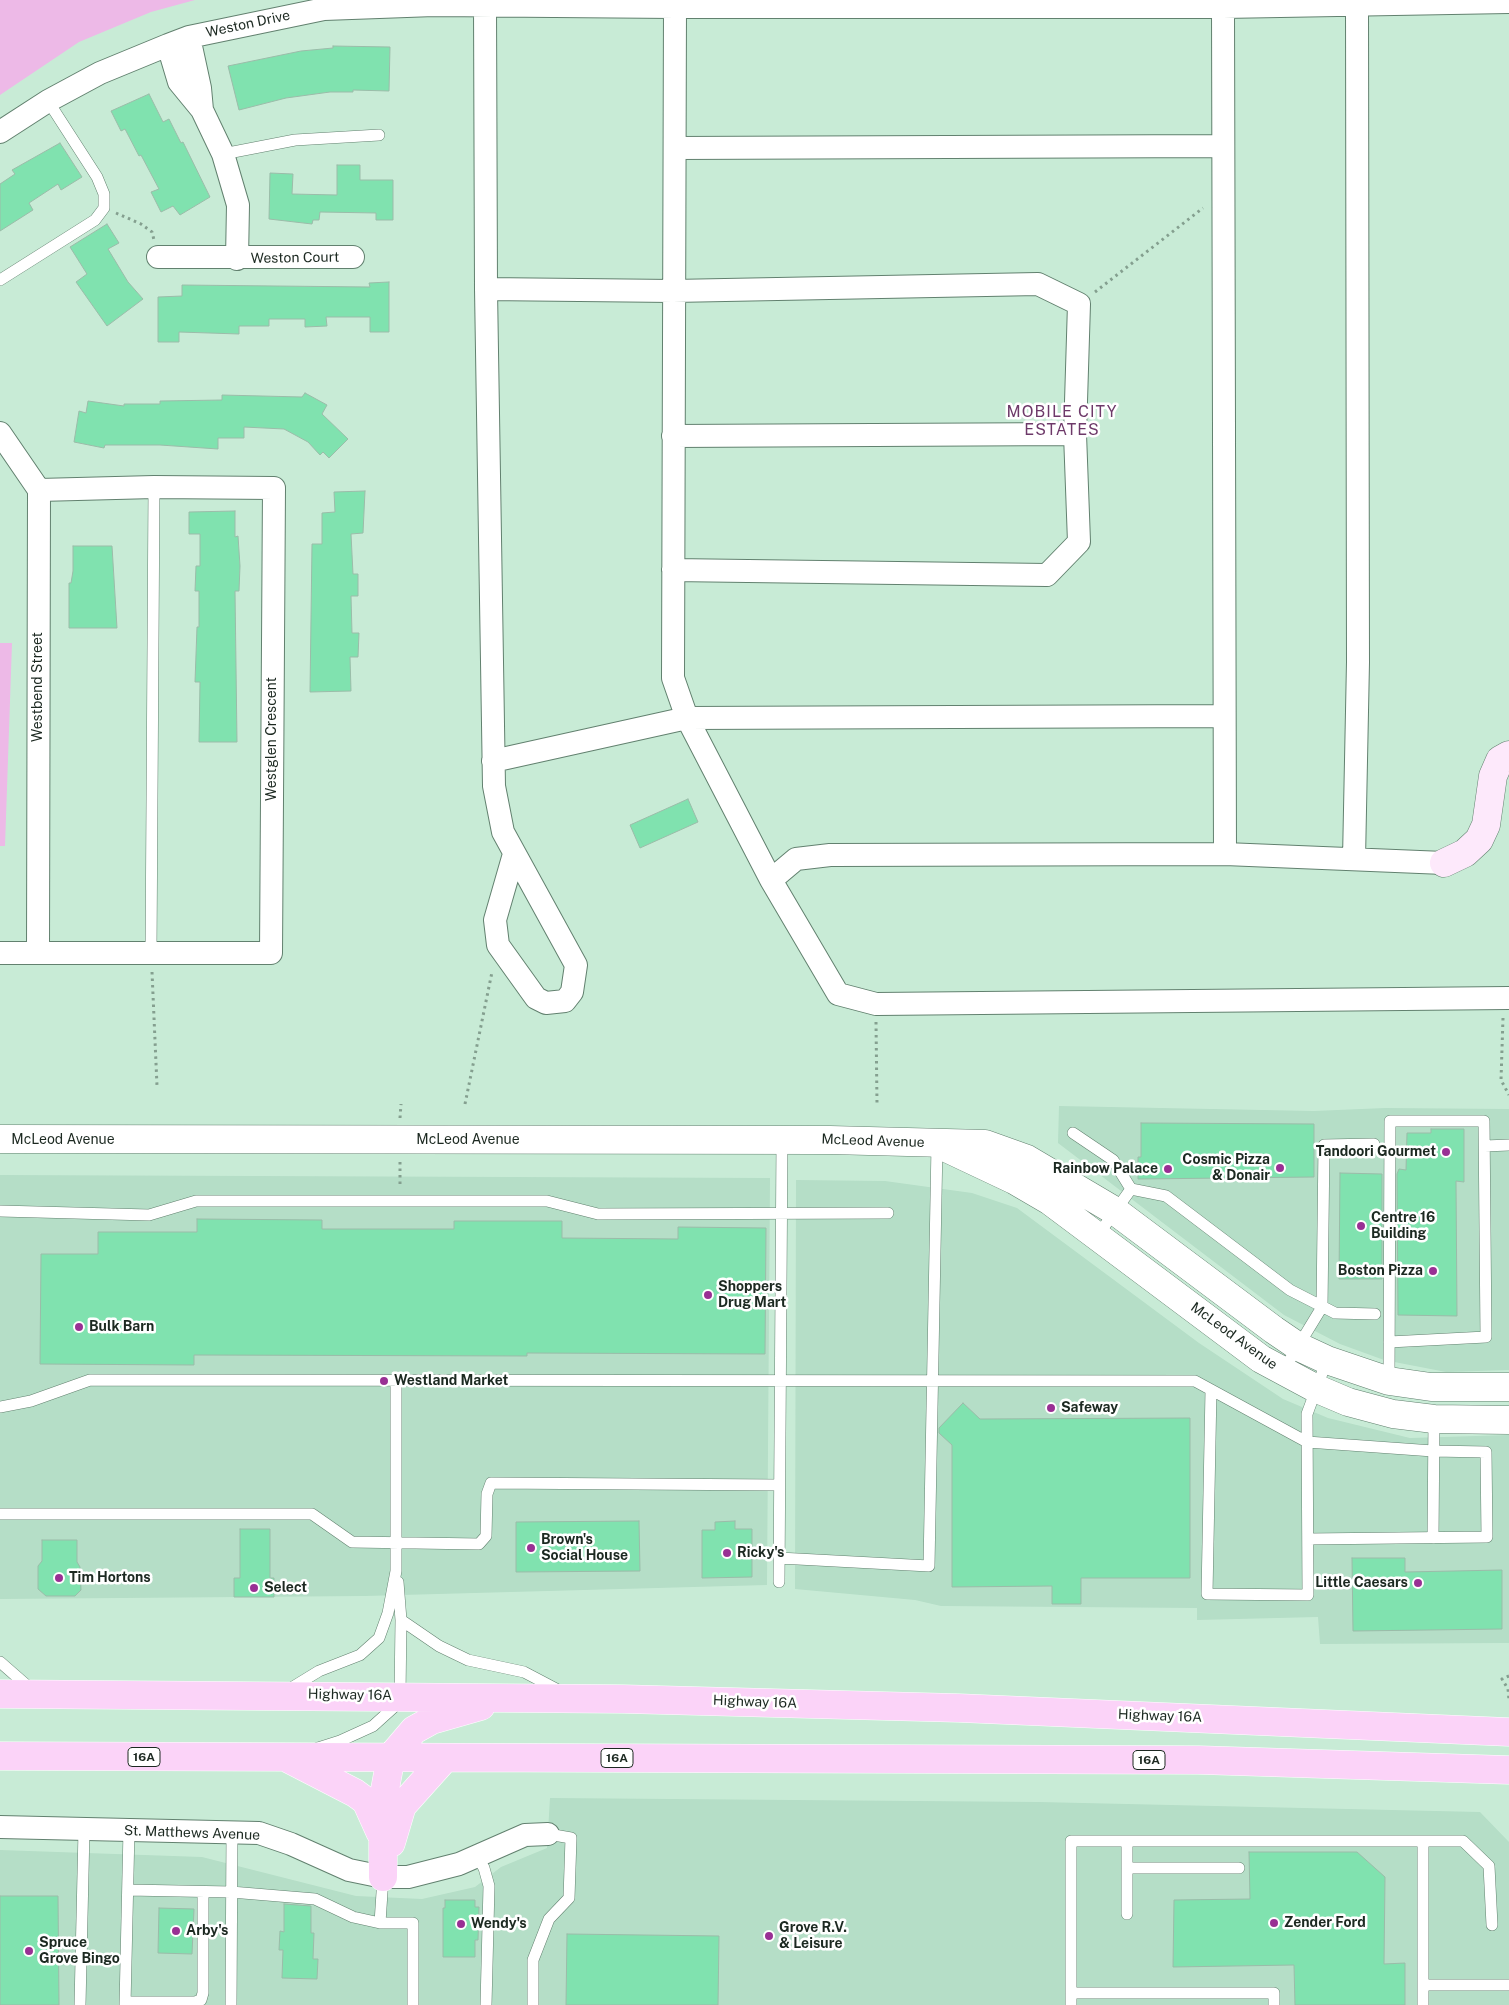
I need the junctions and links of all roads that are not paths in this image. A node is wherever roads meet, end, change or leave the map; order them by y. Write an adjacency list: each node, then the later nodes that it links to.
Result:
1 (1509, 2): 3 (street, Weston Drive)
2 (485, 5): 4 (street, Weston Drive); 6 (street, Weston Drive); 19 (street)
3 (1357, 5): 5 (street, Weston Drive); 33 (street)
4 (675, 7): 5 (street, Weston Drive); 13 (street)
5 (1223, 7): 12 (street)
6 (189, 37): 7 (street, Weston Drive); 9 (street, Weston Court)
7 (168, 45): 8 (street, Weston Drive); 9 (street, Weston Court)
8 (48, 101): 10 (street, Weston Drive); 18 (lane)
9 (202, 110): 14 (street, Weston Court)
10 (0, 132)
11 (379, 135): 14 (lane)
12 (1223, 146): 13 (street); 27 (street)
13 (675, 148): 20 (street)
14 (223, 154): 17 (street, Weston Court)
15 (158, 257): 17 (street, Weston Court)
16 (353, 257): 17 (street, Weston Court)
17 (237, 258)
18 (0, 280)
19 (486, 289): 20 (street); 30 (street)
20 (673, 291): 22 (street); 23 (street)
21 (0, 433): 25 (street)
22 (1075, 434): 23 (street); 26 (street)
23 (673, 436): 26 (street)
24 (154, 487): 25 (street, Westglen Crescent); 38 (lane); 38 (street, Westglen Crescent)
25 (39, 490): 37 (street, Westbend Street)
26 (673, 570): 28 (street)
27 (1224, 716): 28 (street); 32 (street)
28 (687, 718): 30 (street); 35 (street)
29 (1509, 755): 34 (main road)
30 (493, 762): 31 (street)
31 (514, 854): 31 (street)
32 (1225, 854): 33 (street); 35 (street)
33 (1354, 858): 34 (street)
34 (1444, 863)
35 (771, 880): 39 (street)
36 (0, 953): 37 (street, Westglen Crescent)
37 (38, 953): 38 (street, Westglen Crescent)
38 (151, 953)
39 (1508, 998)
40 (1074, 1133): 47 (lane)
41 (0, 1139): 42 (street, McLeod Avenue)
42 (782, 1140): 43 (street, McLeod Avenue); 50 (lane)
43 (937, 1144): 49 (street, McLeod Avenue); 52 (street, McLeod Avenue); 61 (lane)
44 (1374, 1144): 53 (lane)
45 (1509, 1145): 46 (lane)
46 (1485, 1146): 55 (lane); 55 (lane)
47 (1130, 1189): 49 (lane); 53 (lane)
48 (0, 1211): 50 (lane)
49 (1115, 1211): 52 (lane); 56 (street, McLeod Avenue)
50 (781, 1213): 51 (lane); 60 (lane)
51 (888, 1213)
52 (1098, 1236): 58 (street, McLeod Avenue)
53 (1322, 1307): 54 (lane); 56 (lane)
54 (1375, 1314)
55 (1389, 1342): 62 (lane)
56 (1300, 1347): 57 (street, McLeod Avenue); 58 (lane)
57 (1327, 1360): 62 (street, McLeod Avenue); 64 (lane)
58 (1283, 1371): 64 (street, McLeod Avenue)
59 (396, 1379): 60 (lane); 66 (lane); 75 (lane)
60 (779, 1380): 61 (lane); 71 (lane)
61 (932, 1380): 65 (lane); 76 (lane)
62 (1389, 1380): 63 (street, McLeod Avenue)
63 (1509, 1386)
64 (1315, 1388): 67 (street, McLeod Avenue); 69 (lane)
65 (1211, 1390): 69 (lane); 74 (lane)
66 (0, 1407)
67 (1434, 1419): 68 (street, McLeod Avenue); 70 (lane)
68 (1509, 1420)
69 (1307, 1442): 70 (lane); 74 (lane)
70 (1434, 1451): 73 (lane); 73 (lane)
71 (779, 1485): 75 (lane); 76 (lane)
72 (0, 1514): 75 (lane)
73 (1434, 1538): 74 (lane)
74 (1308, 1539)
75 (396, 1543): 77 (lane)
76 (779, 1558): 78 (lane)
77 (396, 1571): 79 (lane); 83 (lane)
78 (779, 1582)
79 (401, 1620): 84 (lane); 86 (lane)
80 (0, 1662): 82 (lane)
81 (0, 1694): 82 (main road, Highway 16A)
82 (37, 1694): 83 (main road, Highway 16A)
83 (280, 1695): 84 (main road, Highway 16A)
84 (400, 1696): 85 (main road, Highway 16A); 89 (lane)
85 (514, 1697): 86 (main road, Highway 16A); 90 (main road)
86 (575, 1698): 87 (main road, Highway 16A)
87 (1509, 1732)
88 (0, 1756): 89 (main road, 16A)
89 (286, 1758): 90 (main road, 16A); 98 (main road)
90 (391, 1758): 91 (main road, 16A); 98 (main road)
91 (445, 1758): 92 (main road, 16A); 104 (main road)
92 (1509, 1770)
93 (0, 1827): 94 (street, St. Matthews Avenue)
94 (84, 1830): 95 (street, St. Matthews Avenue); 115 (lane)
95 (129, 1830): 96 (street, St. Matthews Avenue); 105 (lane)
96 (232, 1831): 104 (street, St. Matthews Avenue); 107 (lane)
97 (548, 1834): 101 (street, St. Matthews Avenue); 119 (lane)
98 (383, 1840): 104 (main road)
99 (1127, 1841): 100 (lane); 102 (lane); 113 (lane)
100 (1423, 1841): 110 (lane); 111 (lane)
101 (476, 1855): 104 (street, St. Matthews Avenue); 118 (lane)
102 (1127, 1868): 103 (lane); 108 (lane)
103 (1239, 1868)
104 (383, 1877): 109 (lane)
105 (128, 1890): 106 (lane); 114 (lane)
106 (203, 1892): 107 (lane); 114 (lane)
107 (231, 1892): 109 (lane); 116 (lane)
108 (1127, 1914)
109 (380, 1923): 117 (lane)
110 (1492, 1925)
111 (1423, 1985): 112 (lane); 122 (lane)
112 (1509, 1985)
113 (1071, 1993): 120 (lane); 121 (lane)
114 (125, 2003)
115 (80, 2005)
116 (232, 2005)
117 (412, 2005)
118 (486, 2005)
119 (533, 2005)
120 (1071, 2005)
121 (1274, 2005)
122 (1423, 2005)

